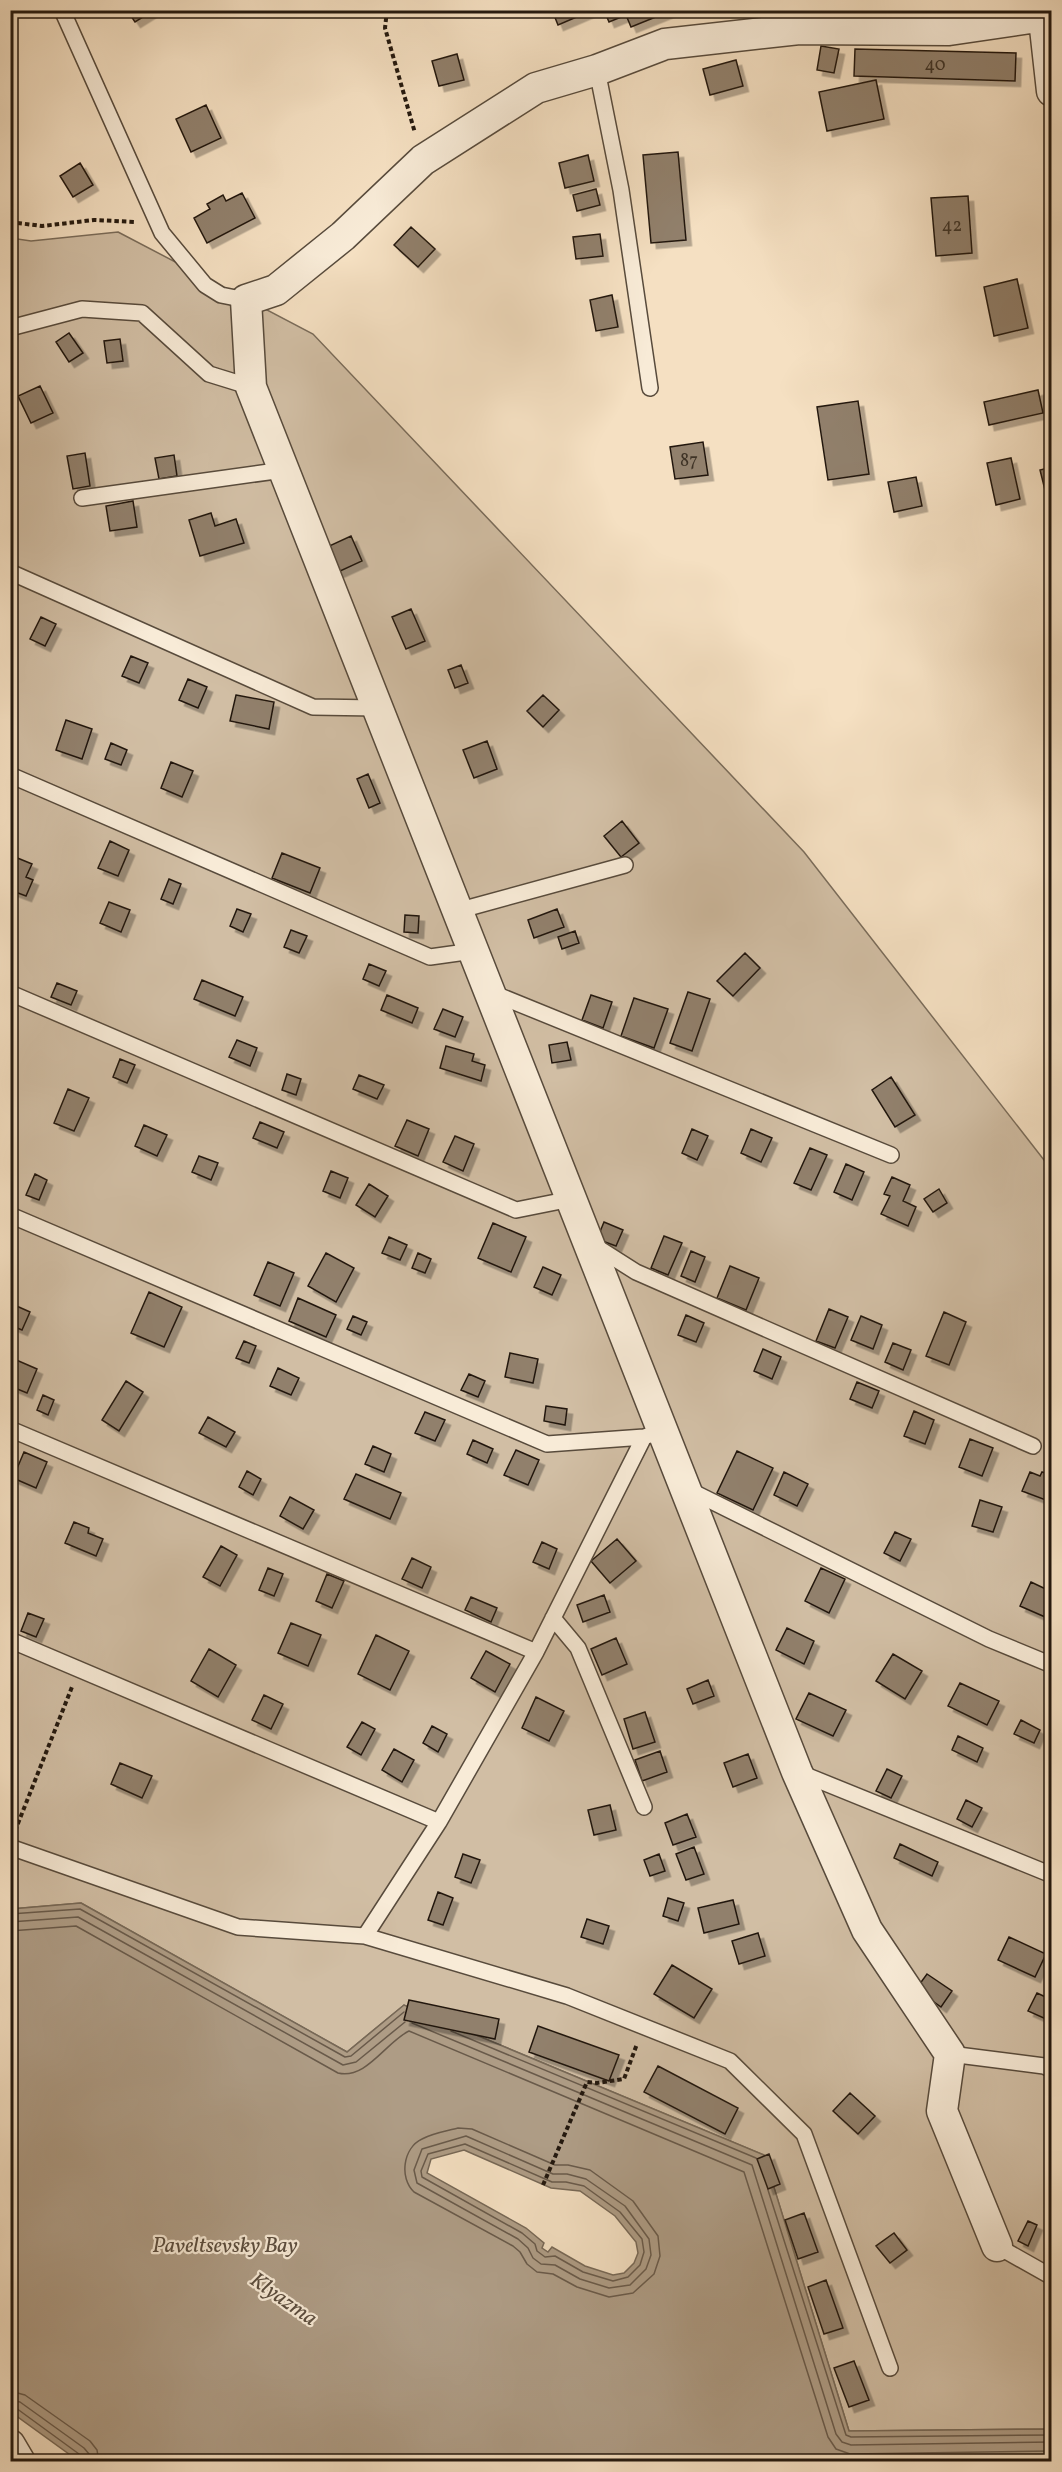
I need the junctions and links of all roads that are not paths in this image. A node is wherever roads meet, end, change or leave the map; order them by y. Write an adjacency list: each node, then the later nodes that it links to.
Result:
1 (62, 10): 5 (lane)
2 (1044, 13): 3 (street); 4 (street)
3 (597, 70): 5 (street); 8 (lane)
4 (1052, 91)
5 (246, 300): 7 (street)
6 (10, 328): 7 (lane)
7 (251, 387): 9 (street)
8 (650, 388)
9 (283, 470): 10 (lane); 12 (street)
10 (82, 498)
11 (10, 572): 12 (lane)
12 (377, 708): 15 (street)
13 (10, 775): 16 (lane)
14 (625, 865): 15 (lane)
15 (457, 911): 16 (street)
16 (473, 951): 17 (street)
17 (489, 992): 19 (lane); 20 (street)
18 (10, 993): 20 (lane)
19 (891, 1155)
20 (571, 1199): 22 (street)
21 (10, 1215): 24 (lane)
22 (587, 1240): 24 (street); 25 (lane)
23 (10, 1429): 29 (lane)
24 (653, 1434): 26 (street); 27 (lane)
25 (1033, 1446)
26 (686, 1488): 30 (lane); 31 (street)
27 (553, 1618): 29 (lane); 32 (lane)
28 (10, 1640): 33 (lane)
29 (536, 1652): 33 (lane)
30 (1052, 1665)
31 (797, 1772): 35 (lane); 37 (street)
32 (644, 1807)
33 (439, 1822): 36 (lane)
34 (13, 1839): 36 (lane)
35 (1052, 1875)
36 (365, 1936): 41 (lane)
37 (950, 2054): 38 (lane); 39 (street)
38 (1052, 2070)
39 (998, 2246): 40 (lane)
40 (1052, 2277)
41 (890, 2368)
42 (10, 2445): 43 (street)
43 (20, 2462)

